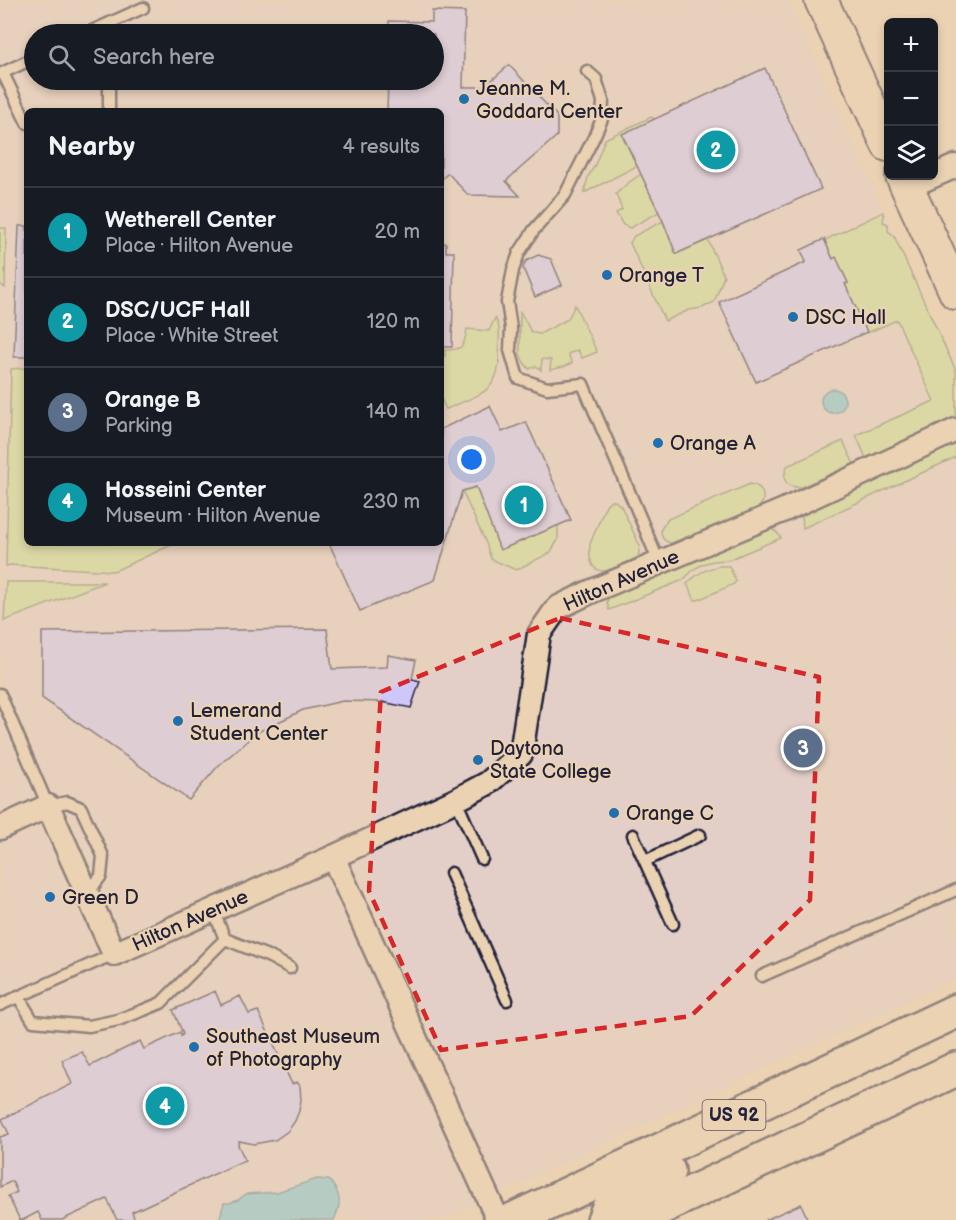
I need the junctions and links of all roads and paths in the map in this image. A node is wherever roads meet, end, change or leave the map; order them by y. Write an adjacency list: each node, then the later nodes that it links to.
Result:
1 (821, 0): 10 (street)
2 (143, 8): 3 (lane)
3 (110, 24)
4 (24, 63): 6 (lane)
5 (587, 71): 15 (lane)
6 (1, 73): 9 (lane)
7 (109, 90): 8 (lane)
8 (109, 108)
9 (24, 117)
10 (884, 136)
11 (956, 166): 12 (street)
12 (905, 181): 13 (street)
13 (956, 293)
14 (956, 430): 15 (street, Hilton Avenue)
15 (659, 563): 17 (street, Hilton Avenue)
16 (0, 694): 18 (lane)
17 (456, 800): 22 (street, Hilton Avenue); 23 (lane)
18 (48, 806): 19 (street); 30 (street, Hilton Avenue)
19 (0, 828)
20 (633, 835): 24 (lane)
21 (700, 835): 24 (lane)
22 (333, 857): 27 (street, Hilton Avenue); 39 (street)
23 (483, 859)
24 (645, 861): 28 (lane)
25 (451, 873): 34 (lane)
26 (956, 890): 32 (lane)
27 (213, 910): 29 (lane); 30 (street, Hilton Avenue)
28 (673, 924)
29 (225, 939): 31 (lane); 33 (lane)
30 (114, 954): 33 (lane)
31 (290, 968)
32 (762, 976)
33 (18, 996): 35 (lane)
34 (507, 1000)
35 (0, 1005)
36 (956, 1011): 37 (main road, US 92)
37 (860, 1056): 40 (main road, US 92); 41 (main road)
38 (956, 1069): 42 (main road, US 92)
39 (498, 1220)
40 (513, 1220)
41 (604, 1220)
42 (634, 1220)

